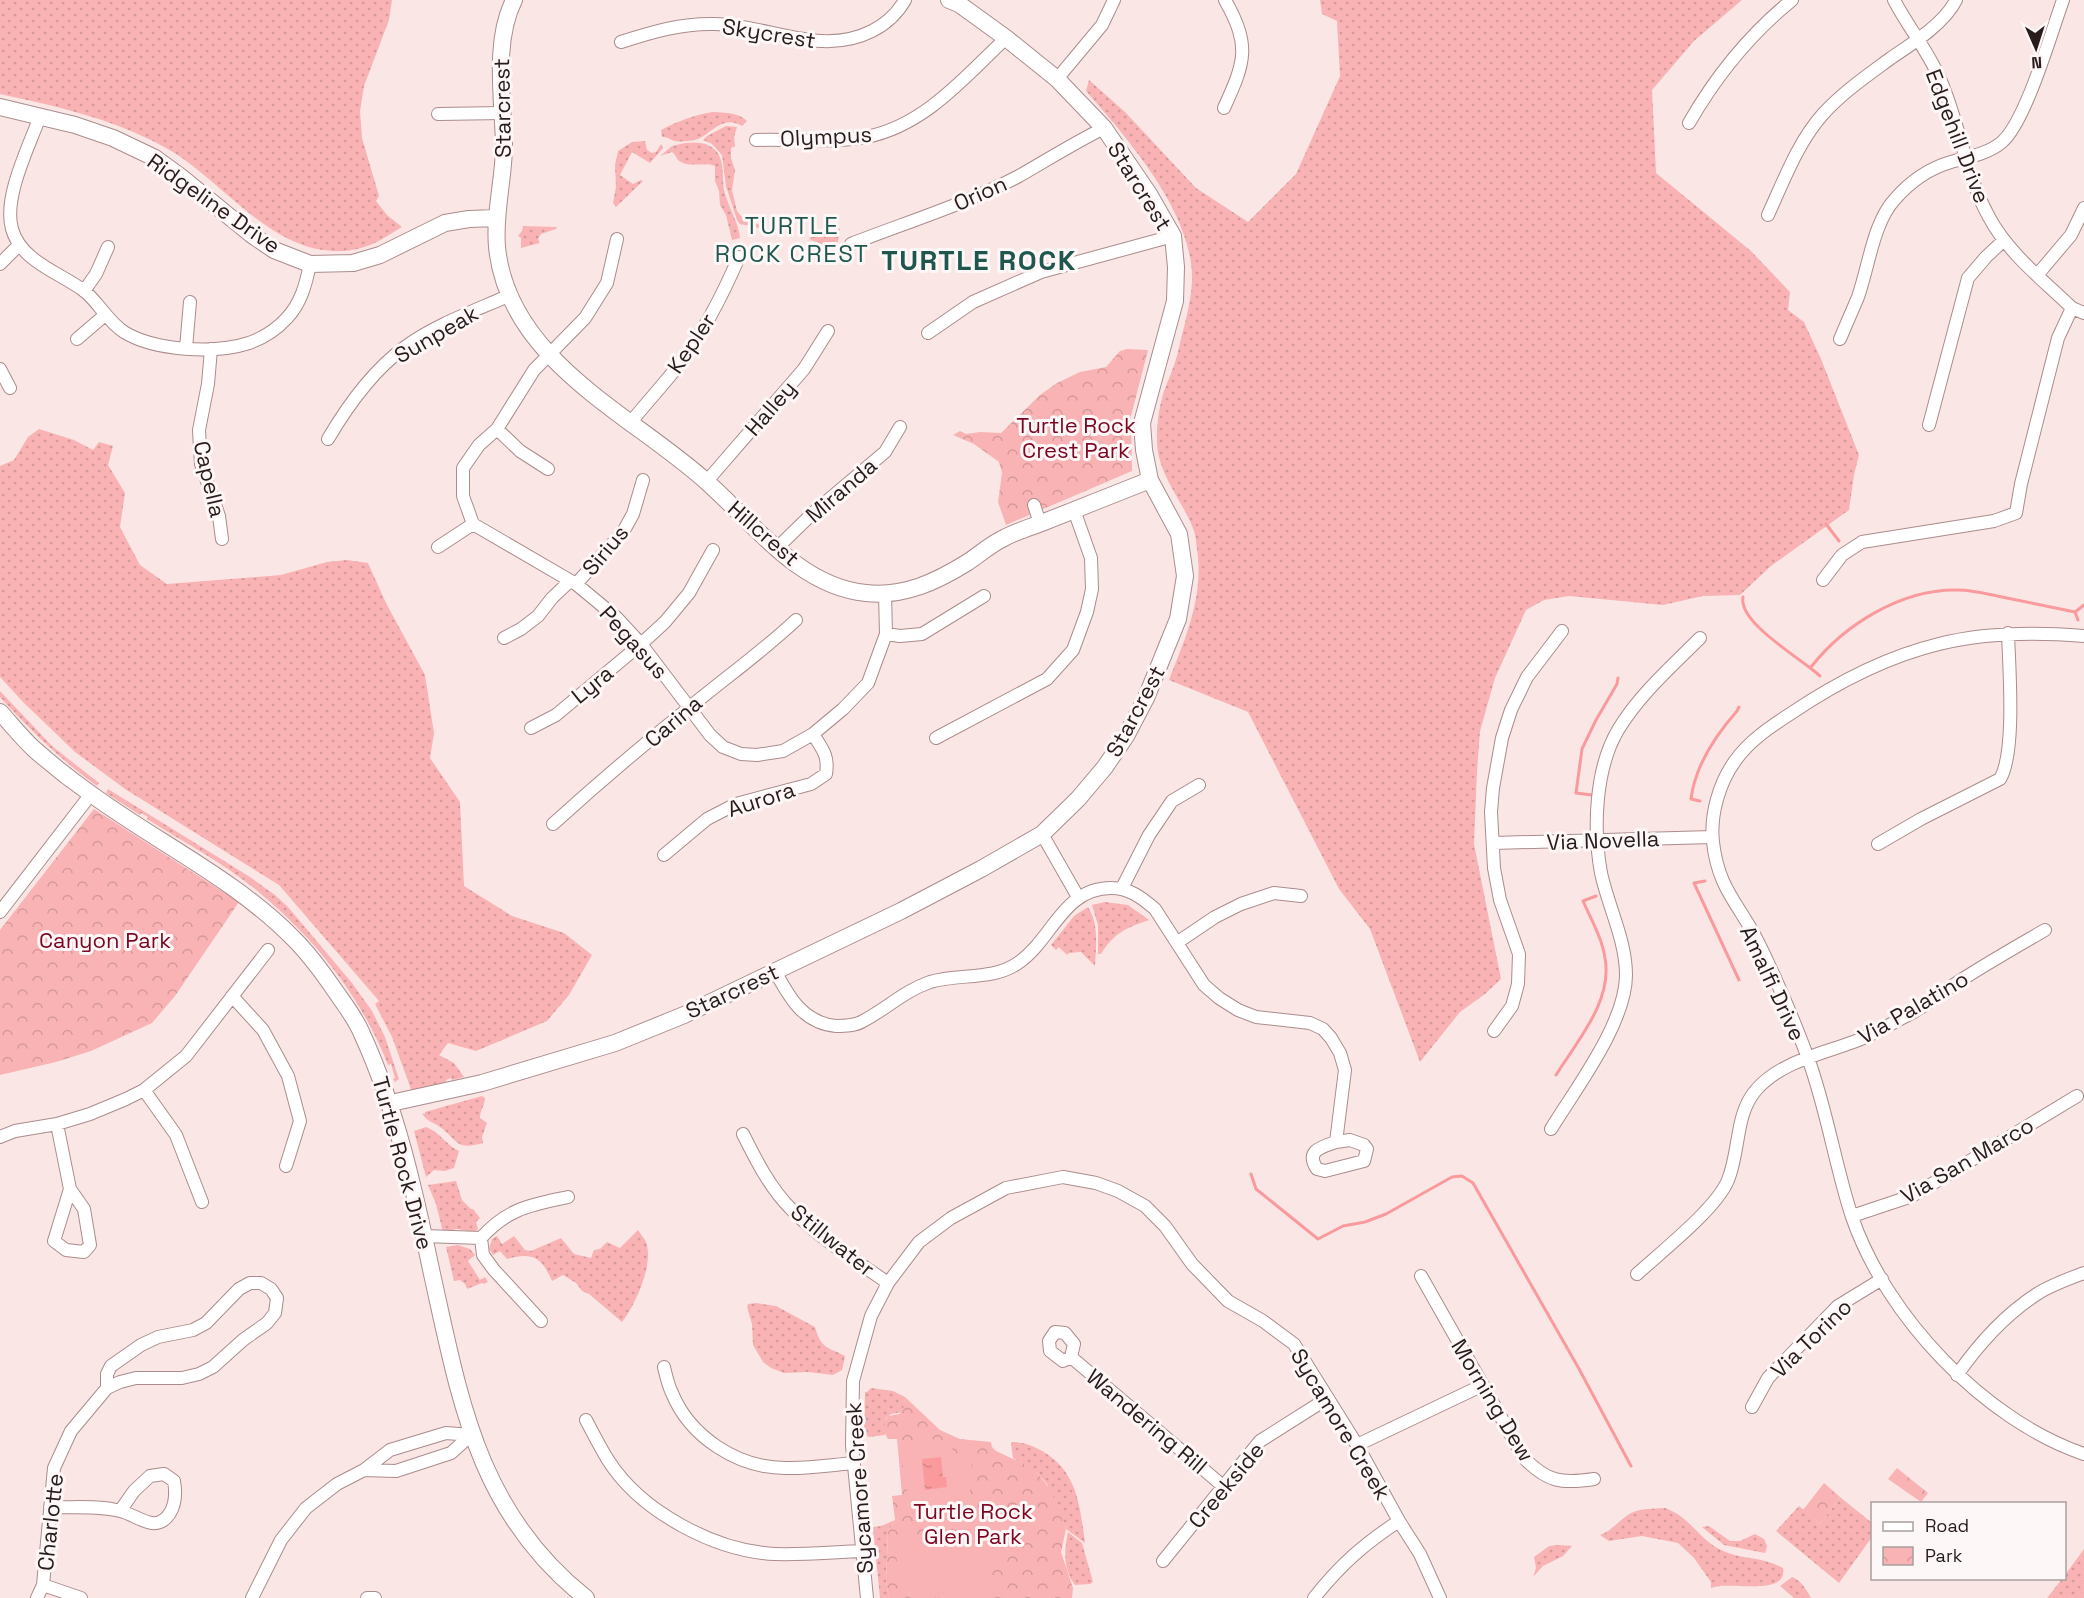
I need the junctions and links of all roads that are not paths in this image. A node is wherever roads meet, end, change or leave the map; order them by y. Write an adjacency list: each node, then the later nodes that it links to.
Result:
1 (514, 0): 16 (street, Starcrest)
2 (905, 0): 12 (street, Skycrest)
3 (950, 0): 10 (street, Starcrest)
4 (1114, 0): 13 (street)
5 (1225, 0): 15 (street)
6 (1792, 0): 19 (street)
7 (1894, 0): 11 (street, Edgehill Drive)
8 (1956, 0): 11 (street)
9 (2063, 0): 22 (street)
10 (1006, 38): 13 (street, Starcrest); 21 (street, Olympus)
11 (1918, 40): 22 (street, Edgehill Drive); 25 (street)
12 (621, 42)
13 (1057, 79): 20 (street, Starcrest)
14 (0, 107): 18 (street, Ridgeline Drive)
15 (1224, 108)
16 (503, 113): 17 (street); 26 (street, Starcrest)
17 (438, 114)
18 (40, 116): 23 (street); 35 (street, Ridgeline Drive)
19 (1689, 123)
20 (1104, 128): 27 (street, Starcrest); 30 (street, Orion)
21 (756, 140)
22 (1965, 159): 29 (street, Edgehill Drive); 46 (street)
23 (6, 193): 31 (street)
24 (2084, 208): 36 (street)
25 (1768, 215)
26 (496, 218): 35 (street, Ridgeline Drive); 38 (street, Hillcrest)
27 (1173, 236): 44 (street); 59 (street, Starcrest)
28 (617, 239): 49 (street)
29 (2004, 240): 36 (street, Edgehill Drive); 53 (street)
30 (851, 244)
31 (18, 246): 34 (street); 37 (street)
32 (108, 247): 37 (street)
33 (739, 257): 52 (street, Kepler)
34 (0, 264)
35 (310, 264): 48 (street)
36 (2038, 274): 40 (street, Edgehill Drive)
37 (84, 291): 42 (street)
38 (508, 296): 49 (street, Hillcrest); 56 (street, Sunpeak)
39 (190, 303): 47 (street)
40 (2072, 308): 41 (street, Edgehill Drive); 69 (street)
41 (2084, 314)
42 (105, 315): 45 (street); 47 (street)
43 (828, 331): 60 (street, Halley)
44 (928, 333)
45 (77, 339)
46 (1840, 339)
47 (186, 348): 48 (street)
48 (210, 349): 65 (street, Capella)
49 (548, 355): 52 (street, Hillcrest); 55 (street)
50 (0, 369): 51 (street)
51 (10, 388)
52 (631, 422): 60 (street, Hillcrest)
53 (1929, 425)
54 (900, 428): 67 (street, Miranda)
55 (497, 429): 57 (street); 64 (street)
56 (328, 439)
57 (548, 469)
58 (643, 480): 70 (street, Sirius)
59 (1150, 480): 62 (street, Hillcrest); 89 (street, Starcrest)
60 (707, 481): 67 (street, Hillcrest)
61 (1034, 505): 63 (street)
62 (1074, 510): 63 (street, Hillcrest); 85 (street)
63 (1040, 523): 71 (street, Hillcrest)
64 (473, 524): 66 (street); 70 (street, Pegasus)
65 (222, 539)
66 (438, 547)
67 (777, 548): 71 (street, Hillcrest)
68 (714, 550): 80 (street, Lyra)
69 (1823, 580)
70 (573, 582): 78 (street, Sirius); 80 (street, Pegasus)
71 (885, 594): 76 (street, Pegasus)
72 (984, 596): 76 (street)
73 (796, 621): 81 (street, Carina)
74 (1562, 631): 92 (street)
75 (2008, 633): 77 (street, Amalfi Drive); 90 (street, Amalfi Drive); 93 (street)
76 (886, 634): 84 (street, Pegasus)
77 (2084, 636)
78 (504, 638)
79 (1700, 638): 91 (street)
80 (641, 644): 81 (street, Pegasus); 83 (street, Lyra)
81 (689, 708): 84 (street, Pegasus); 88 (street, Carina)
82 (0, 712): 87 (street, Turtle Rock Drive)
83 (531, 728)
84 (813, 734): 94 (street, Aurora)
85 (936, 738)
86 (1199, 785): 95 (street)
87 (91, 794): 98 (street); 108 (street, Turtle Rock Drive)
88 (553, 824)
89 (1042, 834): 97 (street); 102 (street, Starcrest)
90 (1713, 837): 91 (street, Via Novella); 105 (street, Amalfi Drive)
91 (1598, 840): 92 (street, Via Novella); 110 (street)
92 (1494, 843): 104 (street)
93 (1878, 844)
94 (664, 855)
95 (1122, 888): 97 (street); 100 (street)
96 (1301, 896): 100 (street)
97 (1078, 897): 102 (street)
98 (0, 912)
99 (2045, 930): 105 (street, Via Palatino)
100 (1178, 942): 113 (street)
101 (268, 950): 103 (street)
102 (775, 971): 108 (street, Starcrest)
103 (232, 996): 106 (street); 114 (street)
104 (1494, 1031)
105 (1808, 1059): 118 (street, Amalfi Drive); 122 (street, Via Palatino)
106 (144, 1090): 109 (street); 117 (street)
107 (2077, 1096): 118 (street, Via San Marco)
108 (391, 1103): 119 (street, Turtle Rock Drive)
109 (57, 1124): 112 (street); 115 (street)
110 (1551, 1129)
111 (743, 1134): 125 (street, Stillwater)
112 (0, 1137)
113 (1336, 1142)
114 (286, 1166)
115 (70, 1189): 115 (street)
116 (568, 1197): 120 (street)
117 (202, 1202)
118 (1852, 1216): 124 (street, Amalfi Drive)
119 (424, 1236): 120 (street); 135 (street, Turtle Rock Drive)
120 (481, 1238): 126 (street)
121 (2084, 1273): 129 (street)
122 (1637, 1274)
123 (1421, 1276): 130 (street, Morning Dew)
124 (1882, 1279): 129 (street, Amalfi Drive); 133 (street, Via Torino)
125 (888, 1283): 132 (street, Sycamore Creek); 138 (street, Sycamore Creek)
126 (541, 1321)
127 (1071, 1357): 141 (street, Wandering Rill)
128 (663, 1367): 138 (street)
129 (1957, 1375): 137 (street, Amalfi Drive)
130 (1483, 1385): 136 (street); 140 (street, Morning Dew)
131 (107, 1388): 131 (street, Charlotte); 142 (street, Charlotte)
132 (1328, 1398): 136 (street, Sycamore Creek); 141 (street, Creekside)
133 (1752, 1407)
134 (586, 1420): 145 (street)
135 (471, 1435): 139 (street); 139 (street); 153 (street, Turtle Rock Drive)
136 (1357, 1445): 144 (street, Sycamore Creek)
137 (2084, 1454)
138 (854, 1463): 145 (street, Sycamore Creek)
139 (364, 1470): 150 (street)
140 (1594, 1479)
141 (1223, 1486): 146 (street, Creekside)
142 (50, 1507): 143 (street); 147 (street, Charlotte)
143 (120, 1511): 143 (street)
144 (1399, 1521): 155 (street); 156 (street, Sycamore Creek)
145 (862, 1551): 154 (street, Sycamore Creek)
146 (1163, 1561)
147 (43, 1585): 148 (street, Charlotte); 149 (street)
148 (37, 1598)
149 (81, 1598)
150 (252, 1598)
151 (367, 1598): 152 (street)
152 (375, 1598)
153 (586, 1598)
154 (867, 1598)
155 (1314, 1598)
156 (1440, 1598)

